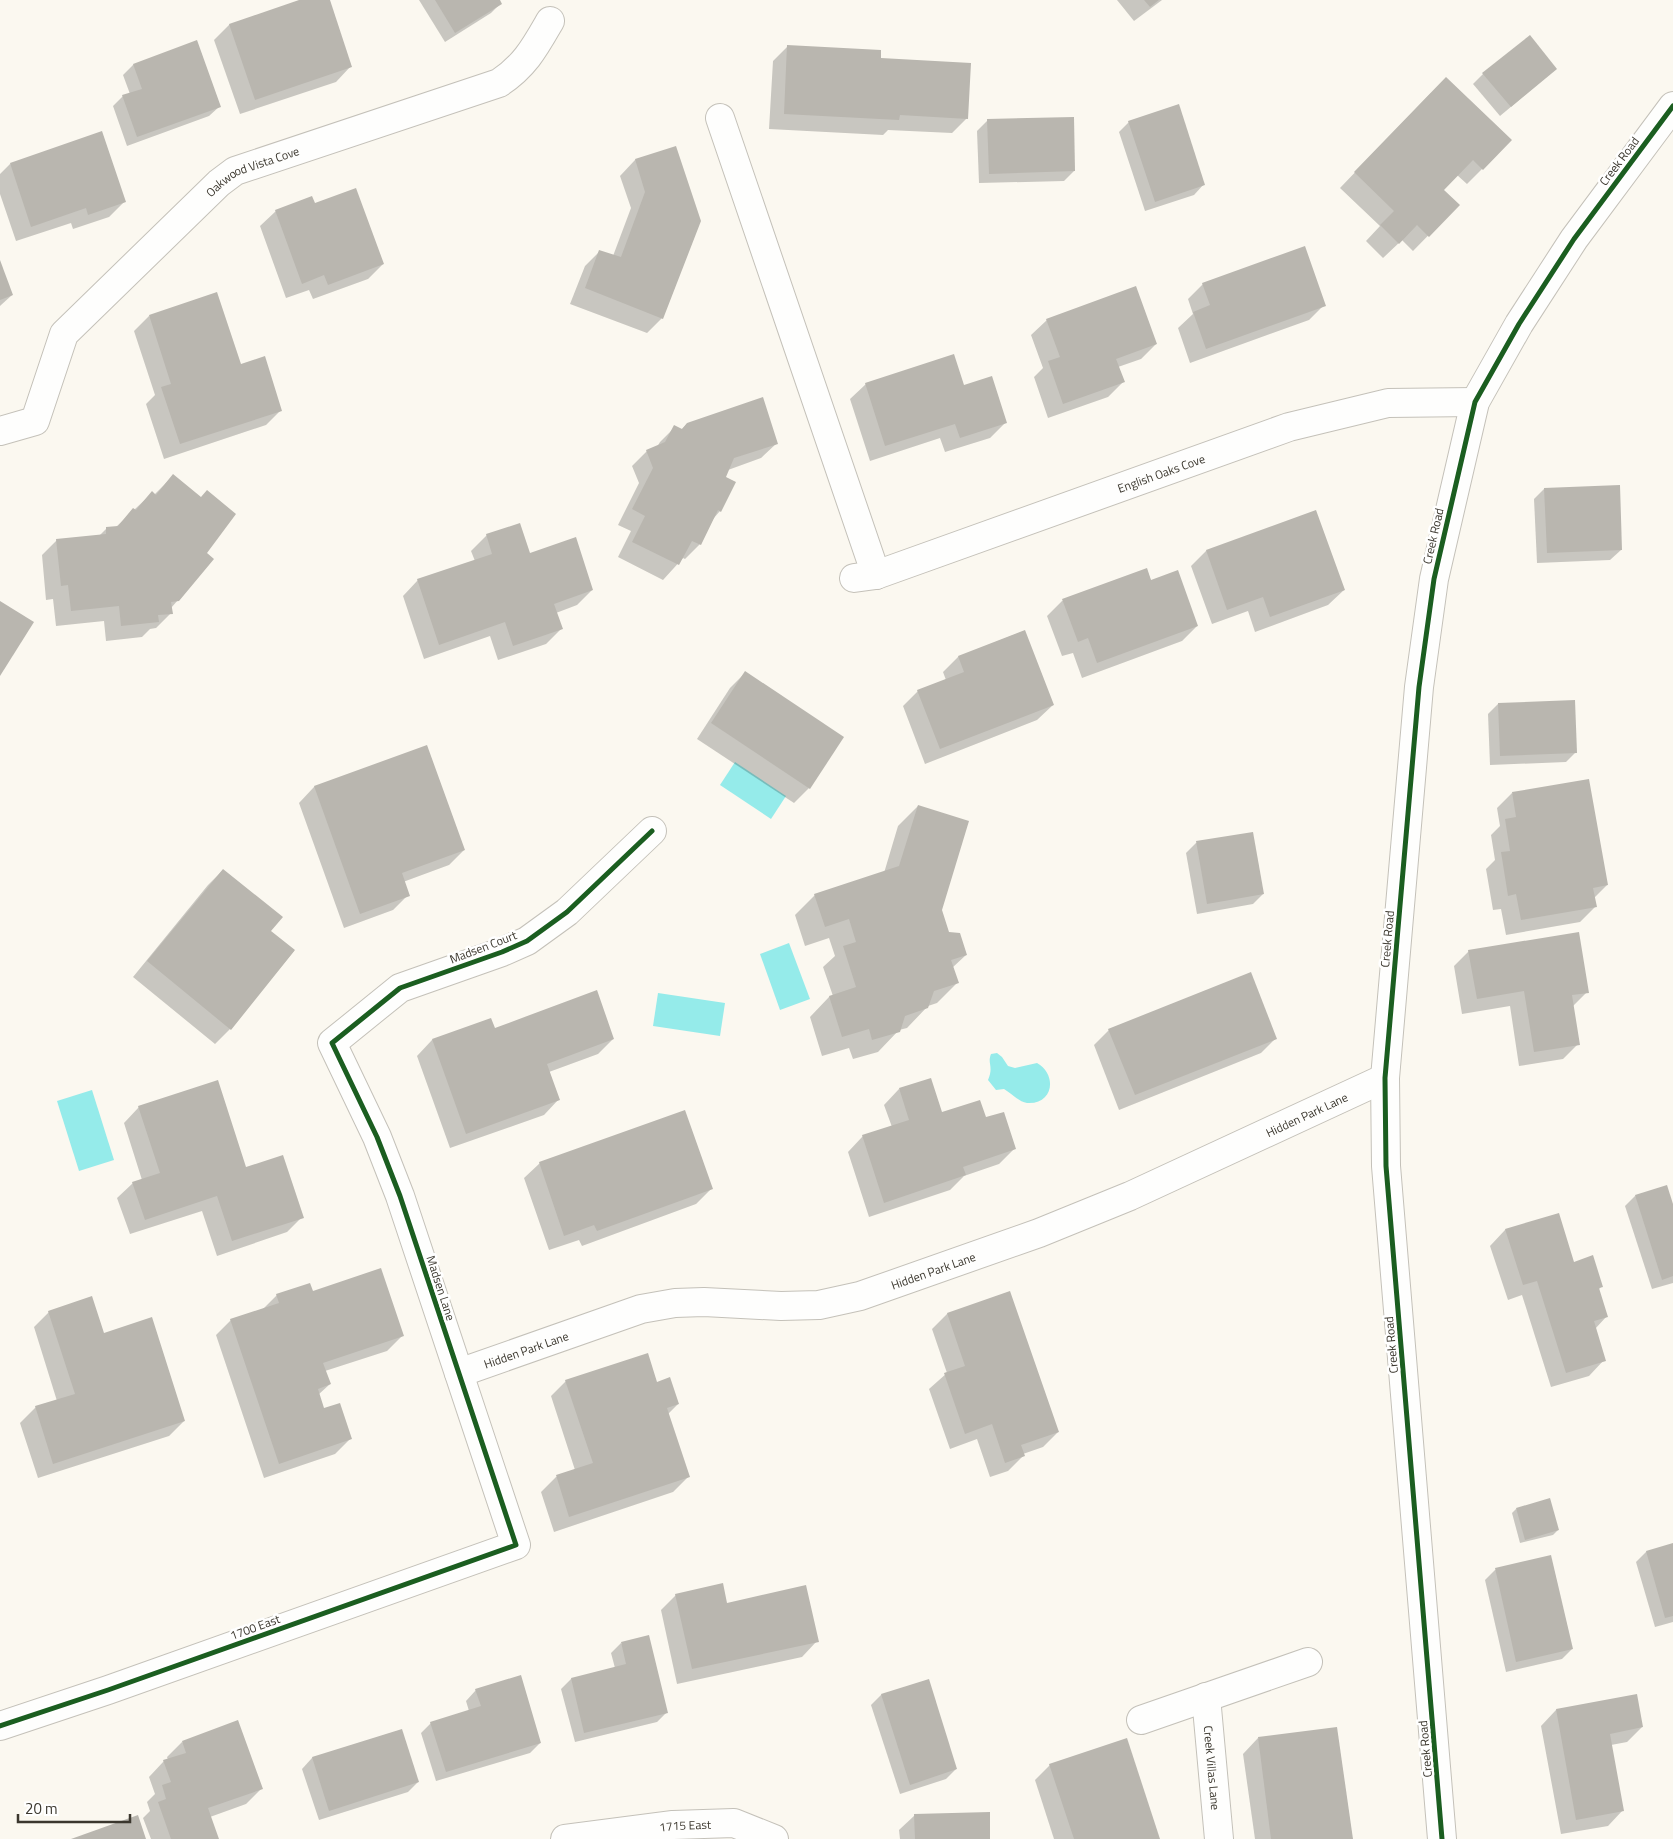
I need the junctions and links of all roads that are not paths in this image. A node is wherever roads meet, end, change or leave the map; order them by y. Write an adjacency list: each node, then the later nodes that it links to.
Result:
1 (550, 21): 5 (street, Oakwood Vista Cove)
2 (1673, 106): 4 (street, Creek Road)
3 (720, 118): 4 (street, English Oaks Cove)
4 (1475, 402): 8 (street, Creek Road)
5 (0, 431)
6 (652, 831): 7 (street, Madsen Court)
7 (332, 1043): 9 (street, Madsen Lane)
8 (1385, 1078): 9 (street, Hidden Park Lane); 18 (street, Creek Road)
9 (459, 1373): 10 (street, Madsen Lane)
10 (516, 1545): 14 (street, 1700 East)
11 (1308, 1662): 12 (street)
12 (1206, 1697): 13 (street); 17 (street, Creek Villas Lane)
13 (1140, 1720)
14 (0, 1726)
15 (565, 1839): 16 (street, 1715 East)
16 (774, 1839)
17 (1218, 1839)
18 (1442, 1839)

